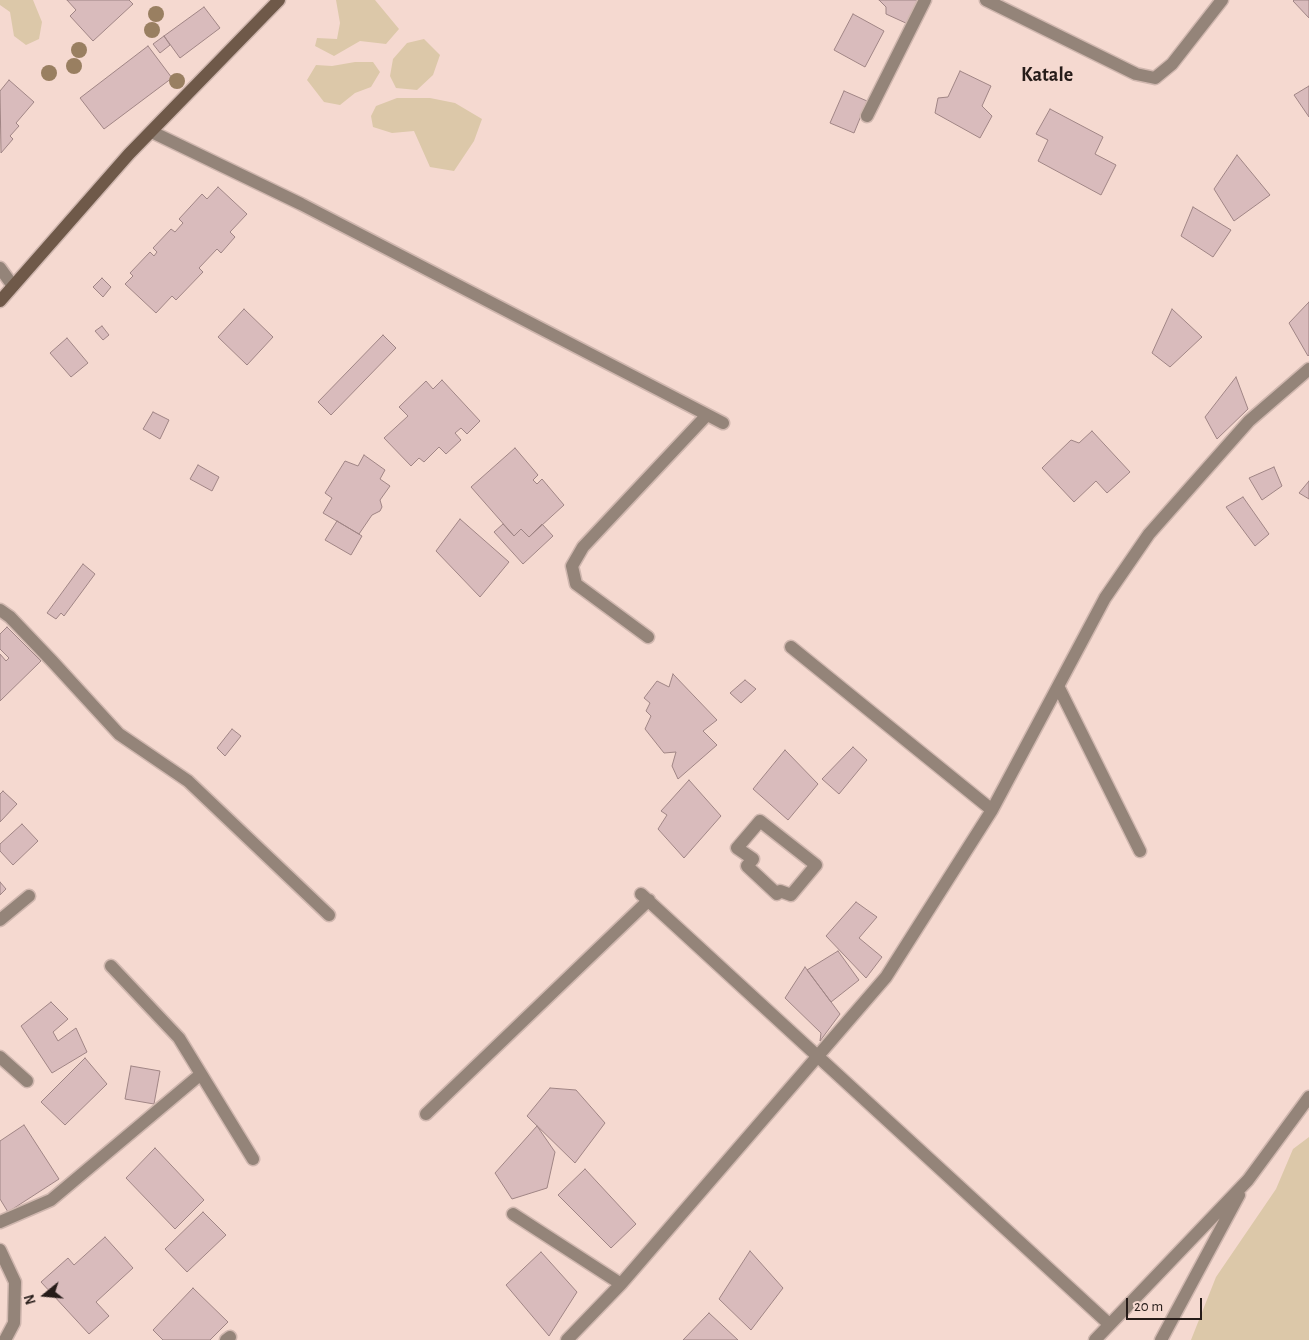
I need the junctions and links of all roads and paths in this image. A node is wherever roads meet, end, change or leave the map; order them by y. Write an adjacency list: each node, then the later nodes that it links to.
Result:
1 (279, 0): 6 (street)
2 (924, 0): 5 (street)
3 (986, 0): 4 (street)
4 (1222, 0)
5 (867, 116)
6 (152, 132): 8 (street); 11 (street)
7 (0, 268): 8 (street)
8 (13, 286): 9 (street)
9 (0, 301)
10 (1309, 369): 16 (street)
11 (706, 416): 12 (street); 14 (street)
12 (723, 423)
13 (0, 610): 21 (street)
14 (648, 637)
15 (791, 647): 17 (street)
16 (1059, 688): 17 (street); 18 (street)
17 (992, 810): 24 (street)
18 (1140, 851)
19 (776, 894): 19 (street)
20 (29, 896): 22 (street)
21 (328, 915)
22 (0, 920)
23 (111, 966): 26 (street)
24 (818, 1056): 29 (street); 35 (street); 36 (street)
25 (0, 1057): 27 (street)
26 (201, 1074): 30 (street); 33 (street)
27 (27, 1081)
28 (1309, 1097): 31 (street)
29 (426, 1114)
30 (253, 1159)
31 (1248, 1180): 36 (street); 40 (street)
32 (513, 1214): 35 (street)
33 (0, 1222)
34 (0, 1250): 37 (street)
35 (620, 1284): 38 (street)
36 (1109, 1324): 39 (street)
37 (5, 1340)
38 (568, 1340)
39 (1095, 1340)
40 (1161, 1340)

